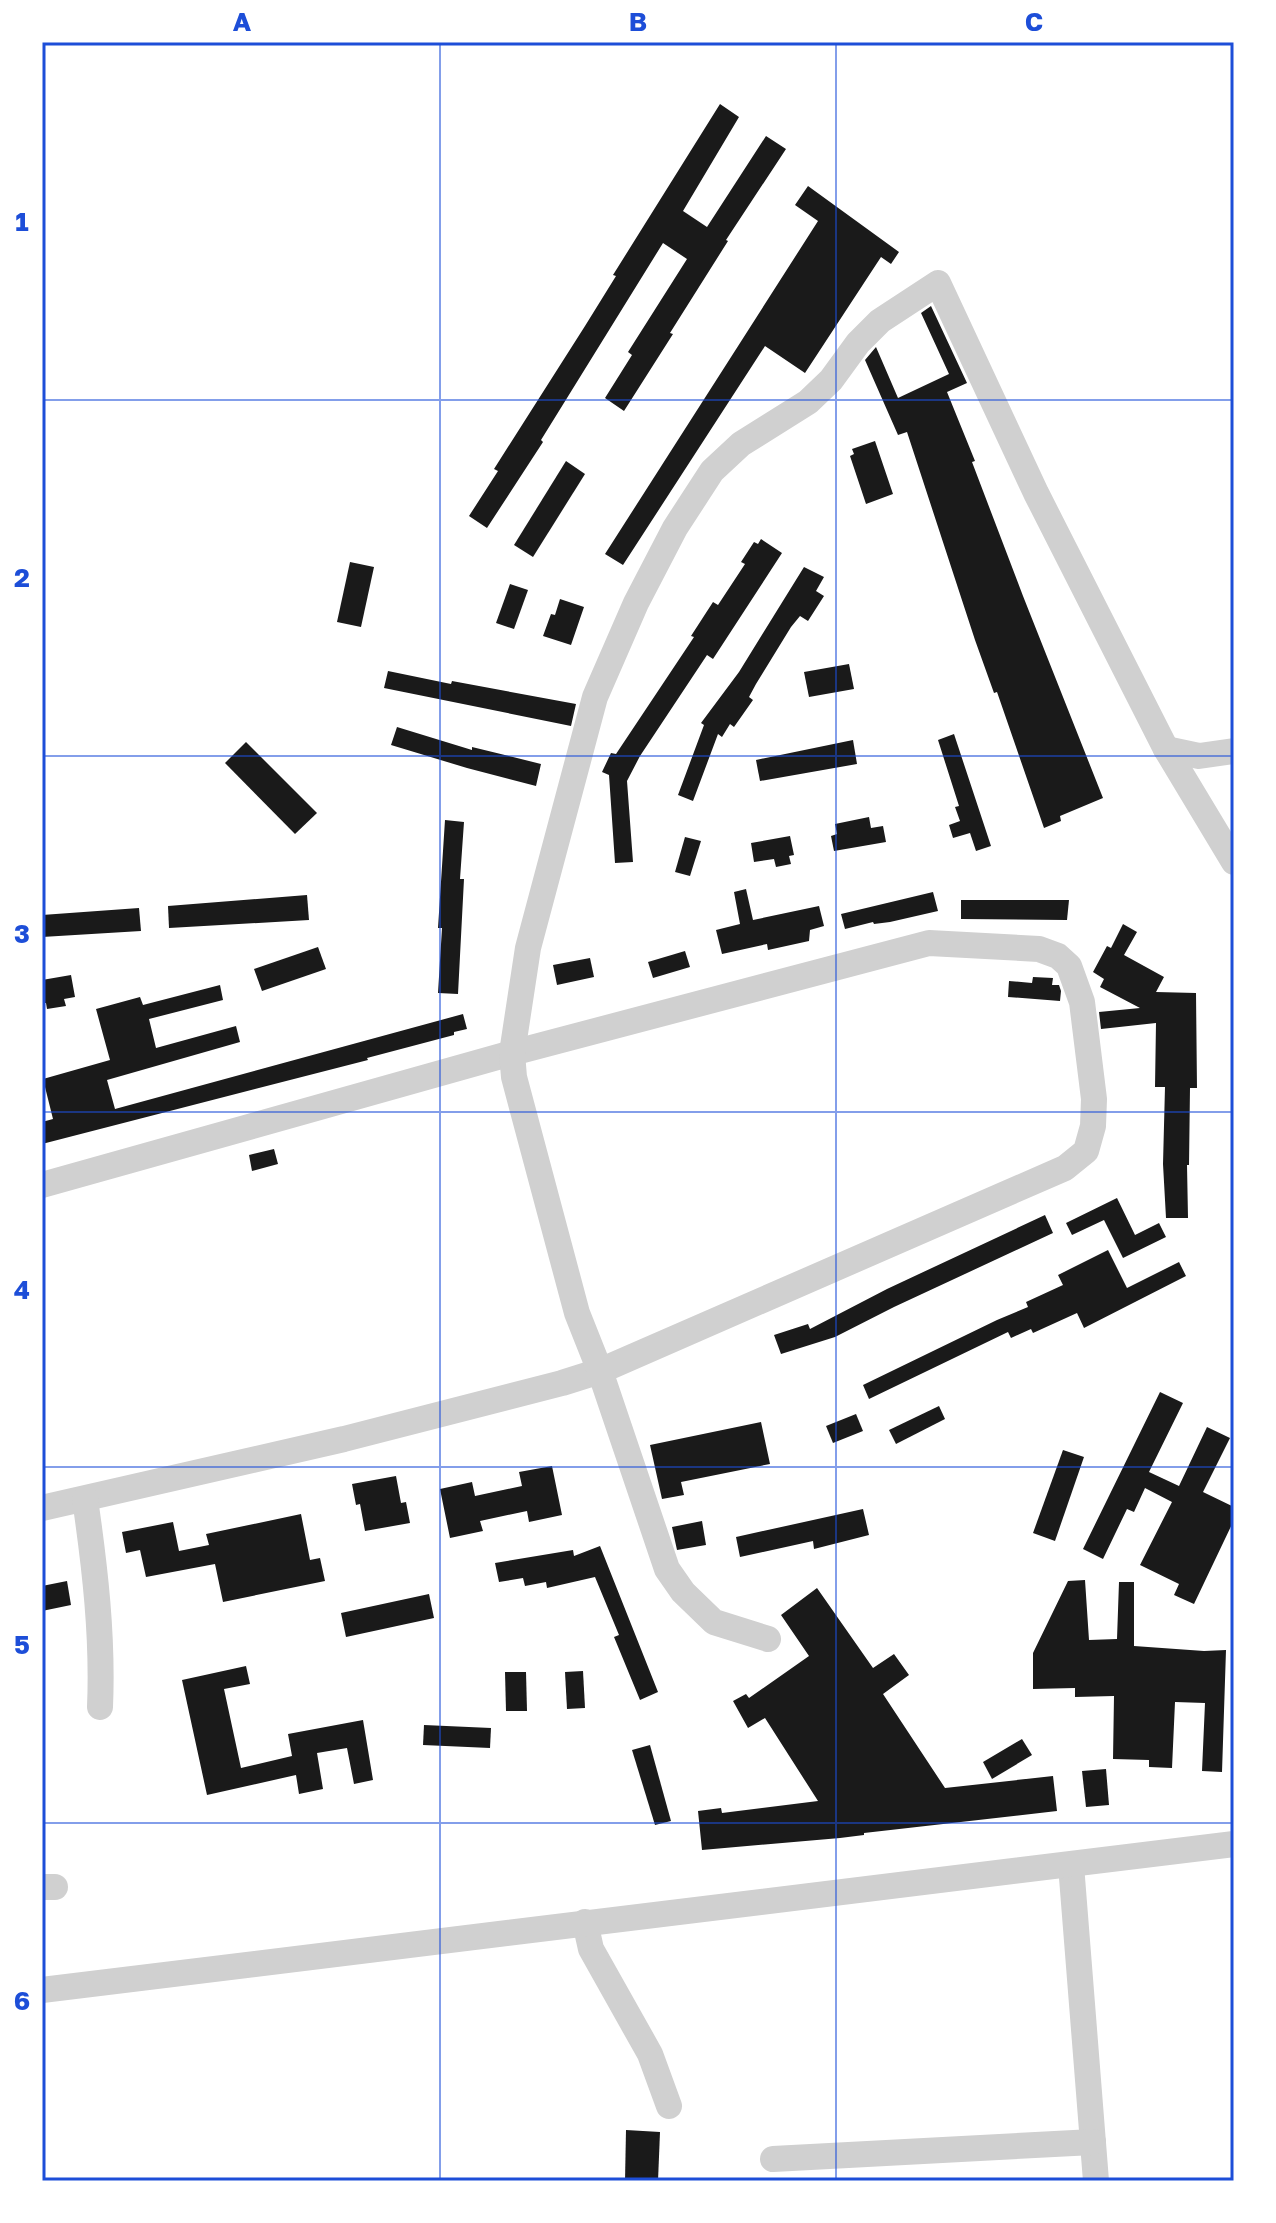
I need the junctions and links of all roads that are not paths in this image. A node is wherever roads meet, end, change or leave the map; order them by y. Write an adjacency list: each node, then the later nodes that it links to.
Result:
1 (1166, 749): 2 (street); 3 (street); 4 (street)
2 (1234, 751)
3 (1234, 862)
4 (512, 1053): 5 (street); 6 (street); 6 (street)
5 (42, 1185)
6 (600, 1371): 7 (street); 9 (street)
7 (85, 1499): 8 (street); 10 (street)
8 (42, 1508)
9 (768, 1639)
10 (100, 1707)
11 (1234, 1844): 12 (street)
12 (1071, 1865): 13 (street); 16 (street)
13 (585, 1922): 14 (street); 15 (street)
14 (42, 1990)
15 (669, 2106)
16 (1093, 2142): 17 (street); 18 (street)
17 (773, 2159)
18 (1096, 2181)

